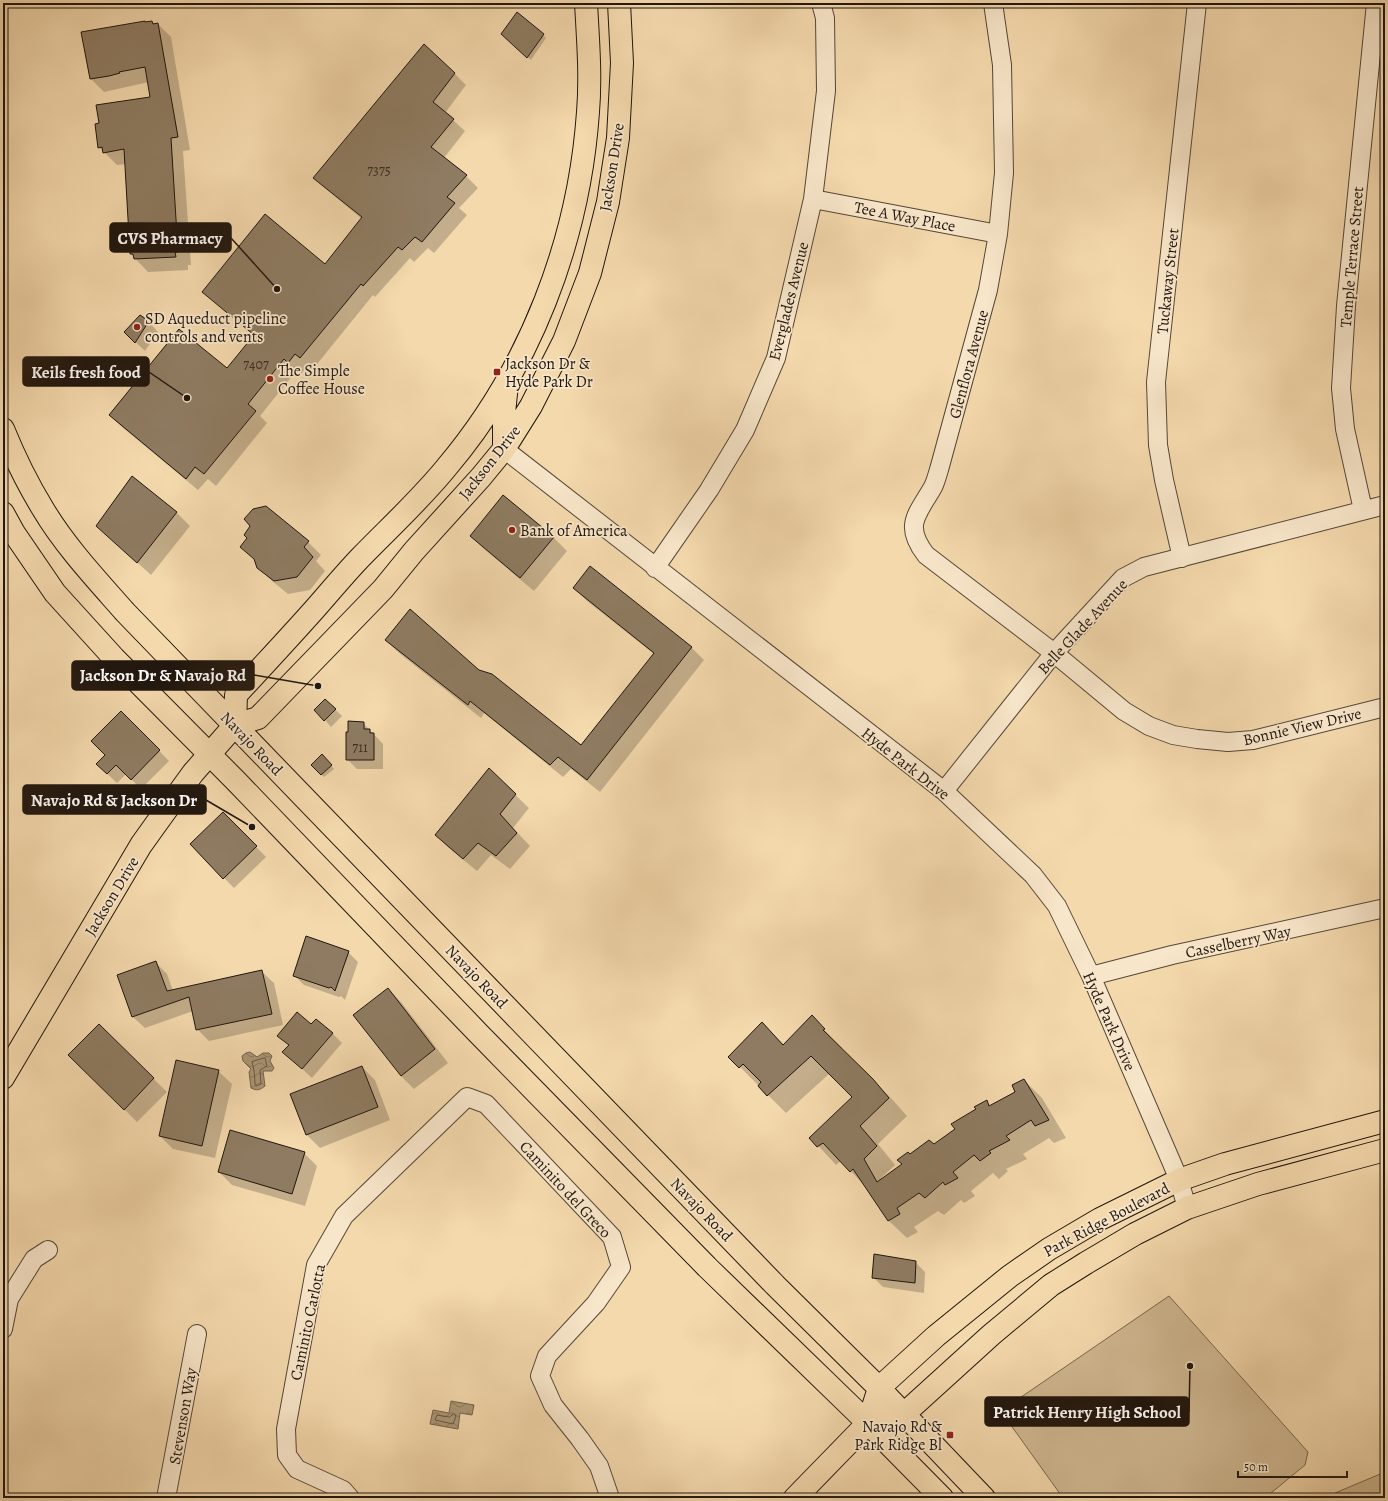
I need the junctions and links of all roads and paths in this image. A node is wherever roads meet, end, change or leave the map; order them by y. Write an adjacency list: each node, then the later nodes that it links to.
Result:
1 (586, 3): 9 (main road, Jackson Drive)
2 (618, 3): 12 (main road, Jackson Drive)
3 (821, 3): 7 (street, Everglades Avenue)
4 (992, 3): 8 (street, Glenflora Avenue)
5 (1197, 3): 17 (street, Tuckaway Street)
6 (1376, 3): 15 (street, Temple Terrace Street)
7 (812, 199): 8 (street, Tee A Way Place); 18 (street, Everglades Avenue)
8 (998, 234): 19 (street, Glenflora Avenue)
9 (508, 379): 11 (main road, Jackson Drive); 12 (main road)
10 (3, 429): 21 (main road, Navajo Road)
11 (474, 431): 13 (main road); 21 (main road, Jackson Drive)
12 (504, 449): 13 (main road, Jackson Drive); 18 (street, Hyde Park Drive)
13 (481, 477): 21 (main road, Jackson Drive)
14 (1385, 505): 15 (street, Belle Glade Avenue)
15 (1363, 510): 17 (street, Belle Glade Avenue)
16 (3, 513): 22 (main road)
17 (1182, 558): 19 (street, Belle Glade Avenue)
18 (655, 568): 23 (street, Hyde Park Drive)
19 (1054, 653): 20 (street, Bonnie View Drive); 23 (street, Belle Glade Avenue)
20 (1385, 707)
21 (235, 725): 22 (main road, Jackson Drive); 35 (main road, Navajo Road)
22 (209, 755): 26 (main road, Jackson Drive); 37 (main road)
23 (944, 791): 25 (street, Hyde Park Drive)
24 (1385, 908): 25 (street, Casselberry Way)
25 (1091, 976): 30 (street, Hyde Park Drive)
26 (3, 1078)
27 (467, 1097): 39 (street, Caminito Carlotta); 40 (street, Caminito del Greco)
28 (1385, 1121): 30 (main road, Park Ridge Boulevard)
29 (1385, 1150): 31 (main road, Park Ridge Boulevard)
30 (1179, 1180): 31 (street, Hyde Park Drive); 35 (main road, Park Ridge Boulevard)
31 (1187, 1208): 36 (main road, Park Ridge Boulevard)
32 (48, 1250): 33 (street)
33 (3, 1329)
34 (197, 1334): 38 (street, Stevenson Way)
35 (879, 1388): 36 (main road, Navajo Road); 37 (main road)
36 (904, 1414): 37 (main road, Park Ridge Boulevard); 43 (main road, Navajo Road)
37 (868, 1423): 41 (main road); 42 (main road)
38 (166, 1498)
39 (350, 1498)
40 (610, 1498)
41 (795, 1498)
42 (942, 1498)
43 (984, 1498)

